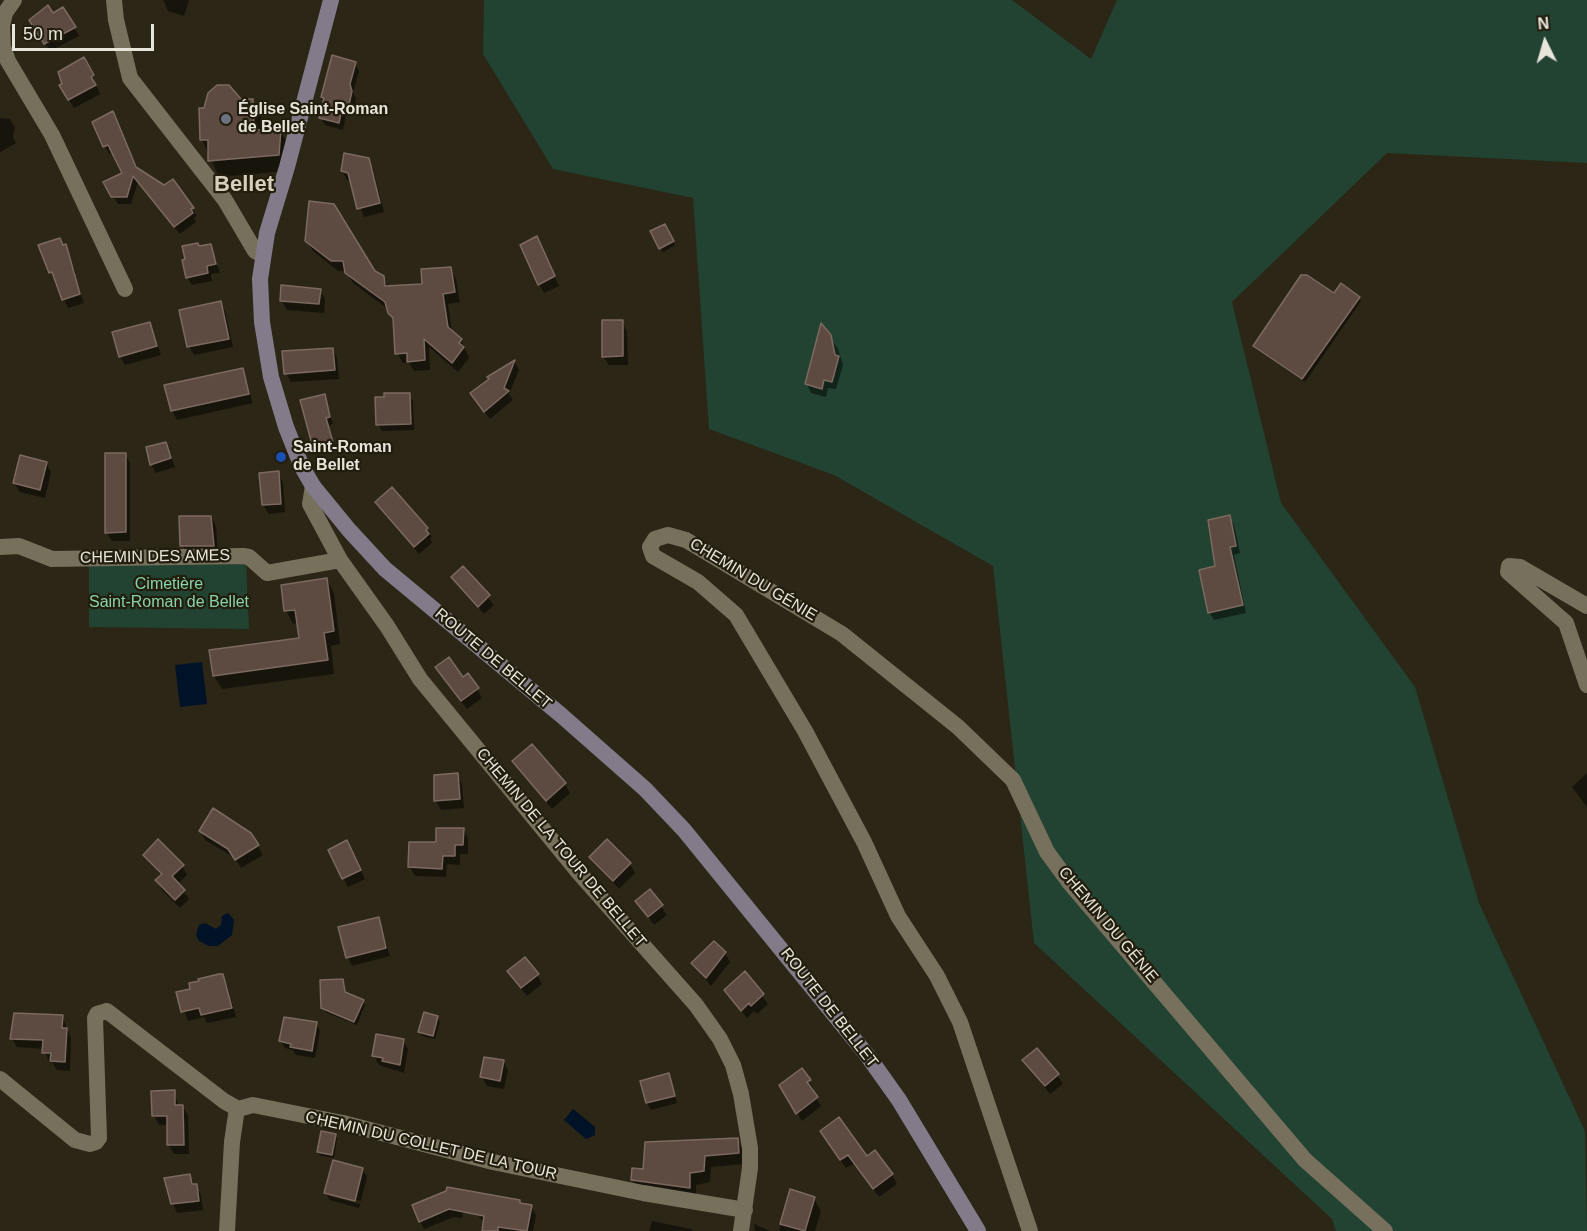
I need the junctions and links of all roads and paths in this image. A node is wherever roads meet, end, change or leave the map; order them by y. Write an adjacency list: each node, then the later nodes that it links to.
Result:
1 (14, 0): 5 (street)
2 (114, 0): 4 (street)
3 (331, 0): 4 (main road, ROUTE DE BELLET)
4 (263, 255): 6 (main road, ROUTE DE BELLET)
5 (125, 289)
6 (313, 486): 8 (street, CHEMIN DE LA TOUR DE BELLET); 16 (main road, ROUTE DE BELLET)
7 (0, 547): 8 (street, CHEMIN DES AMES)
8 (340, 560): 13 (street, CHEMIN DE LA TOUR DE BELLET)
9 (1587, 606): 10 (street)
10 (1587, 685)
11 (0, 1079): 12 (street)
12 (238, 1108): 13 (street, CHEMIN DU COLLET DE LA TOUR); 14 (street)
13 (745, 1210): 15 (street, CHEMIN DE LA TOUR DE BELLET)
14 (227, 1231)
15 (741, 1231)
16 (978, 1231)
17 (1030, 1231): 18 (street, CHEMIN DU GÉNIE)
18 (1385, 1231)

